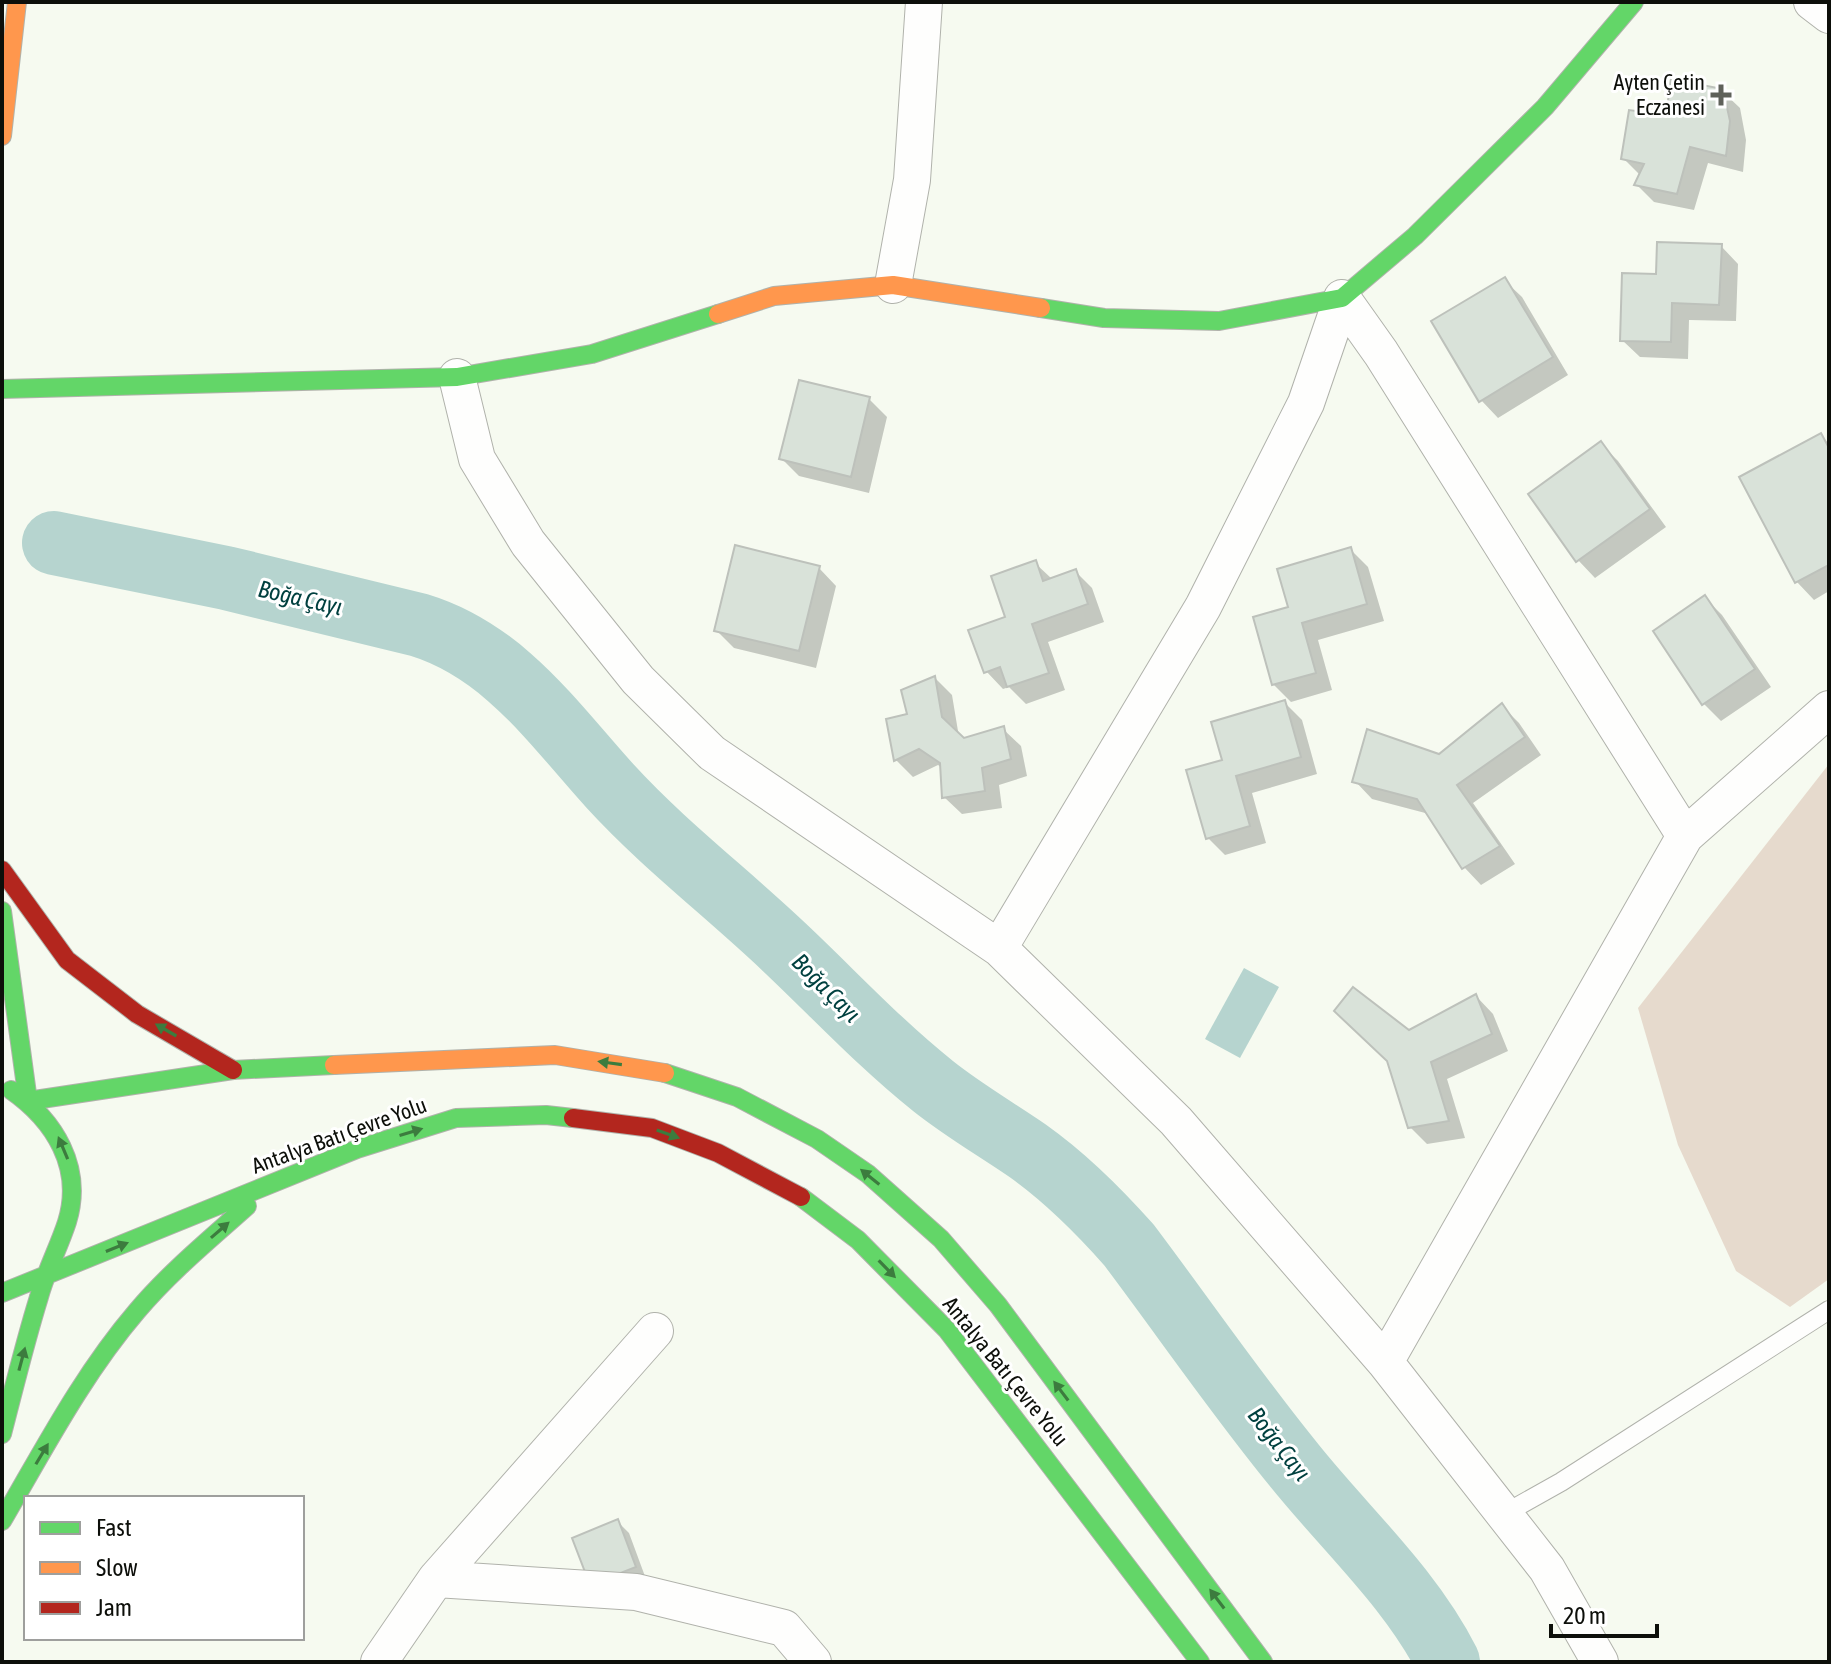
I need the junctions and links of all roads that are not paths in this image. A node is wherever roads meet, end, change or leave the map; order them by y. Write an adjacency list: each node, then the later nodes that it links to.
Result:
1 (17, 2): 6 (main road)
2 (924, 2): 7 (street)
3 (1634, 2): 8 (main road)
4 (1812, 2): 5 (street)
5 (1829, 15)
6 (2, 136)
7 (893, 285): 8 (main road); 9 (main road)
8 (1342, 298): 12 (street); 15 (street)
9 (457, 377): 10 (main road); 15 (street)
10 (2, 389)
11 (1829, 709): 12 (street)
12 (1685, 836): 24 (street)
13 (2, 870): 16 (main road, one-way to 13)
14 (2, 911): 18 (main road)
15 (999, 948): 24 (street)
16 (233, 1070): 18 (main road, Antalya Batı Çevre Yolu); 32 (main road, Antalya Batı Çevre Yolu, one-way to 16)
17 (2, 1087): 18 (main road)
18 (28, 1101): 20 (main road, one-way to 18)
19 (272, 1184): 20 (main road, Antalya Batı Çevre Yolu, one-way to 19); 27 (main road, one-way to 19); 31 (main road, Antalya Batı Çevre Yolu, one-way to 31)
20 (45, 1276): 21 (main road, Antalya Batı Çevre Yolu); 25 (main road, one-way to 20)
21 (2, 1293)
22 (1829, 1310): 26 (lane)
23 (655, 1331): 28 (street)
24 (1385, 1362): 26 (street)
25 (2, 1434)
26 (1504, 1514): 33 (street)
27 (2, 1521)
28 (436, 1579): 29 (street); 30 (street)
29 (379, 1662)
30 (813, 1662)
31 (1200, 1662)
32 (1263, 1662)
33 (1600, 1662)

